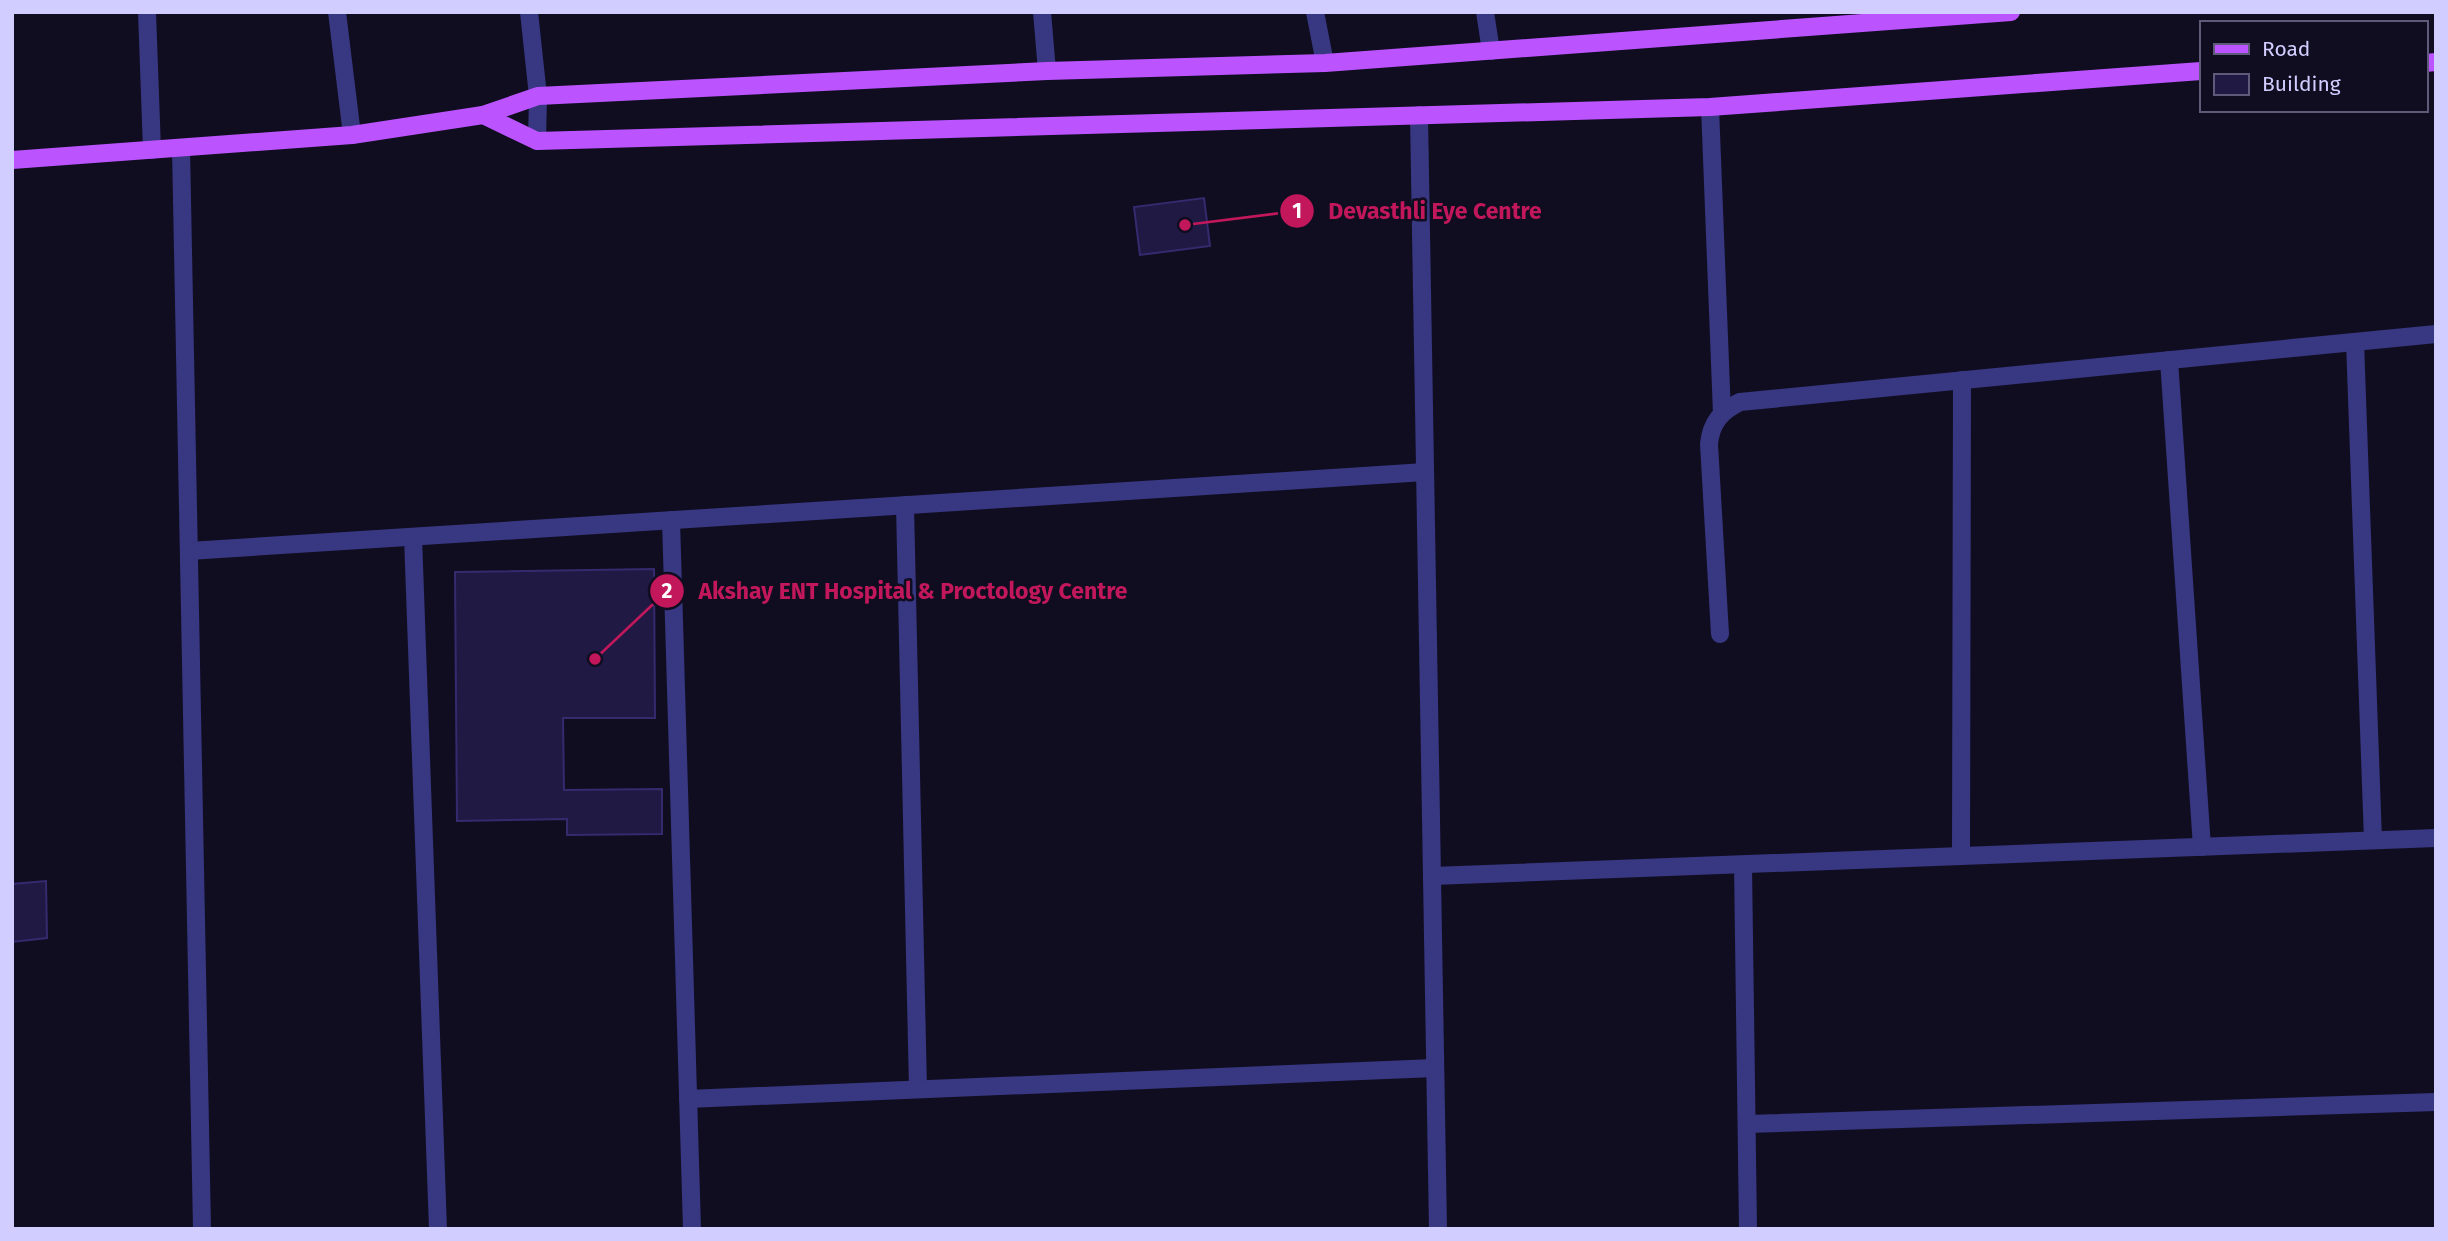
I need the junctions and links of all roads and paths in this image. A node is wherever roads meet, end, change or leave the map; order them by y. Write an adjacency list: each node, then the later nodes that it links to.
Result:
1 (147, 12): 20 (street)
2 (337, 12): 17 (street)
3 (529, 12): 13 (street)
4 (1042, 12): 11 (street)
5 (1315, 12): 10 (street)
6 (1485, 12): 9 (street)
7 (2011, 12): 8 (main road)
8 (1926, 15): 9 (main road)
9 (1491, 51): 10 (main road)
10 (1325, 63): 11 (main road)
11 (1047, 71): 13 (main road)
12 (2200, 71): 14 (main road)
13 (538, 96): 15 (main road); 18 (street)
14 (1710, 107): 16 (main road); 26 (street)
15 (483, 115): 17 (main road); 18 (main road)
16 (1419, 115): 18 (main road); 27 (street)
17 (352, 135): 19 (main road)
18 (537, 141)
19 (181, 148): 20 (main road); 31 (street)
20 (152, 150): 21 (main road)
21 (12, 160)
22 (2436, 334): 23 (street)
23 (2355, 342): 24 (street); 34 (street)
24 (2169, 360): 25 (street); 35 (street)
25 (1962, 380): 26 (street); 36 (street)
26 (1722, 414): 32 (street)
27 (1425, 472): 28 (street); 38 (street)
28 (905, 505): 29 (street); 40 (street)
29 (671, 520): 30 (street); 41 (street)
30 (413, 537): 31 (street); 45 (street)
31 (189, 551): 44 (street)
32 (1720, 634)
33 (2436, 838): 34 (street)
34 (2372, 840): 35 (street)
35 (2202, 847): 36 (street)
36 (1961, 856): 37 (street)
37 (1743, 865): 38 (street); 43 (street)
38 (1432, 876): 39 (street)
39 (1435, 1068): 40 (street); 47 (street)
40 (918, 1089): 41 (street)
41 (688, 1099): 46 (street)
42 (2436, 1102): 43 (street)
43 (1746, 1124): 48 (street)
44 (202, 1229)
45 (438, 1229)
46 (692, 1229)
47 (1438, 1229)
48 (1748, 1229)

